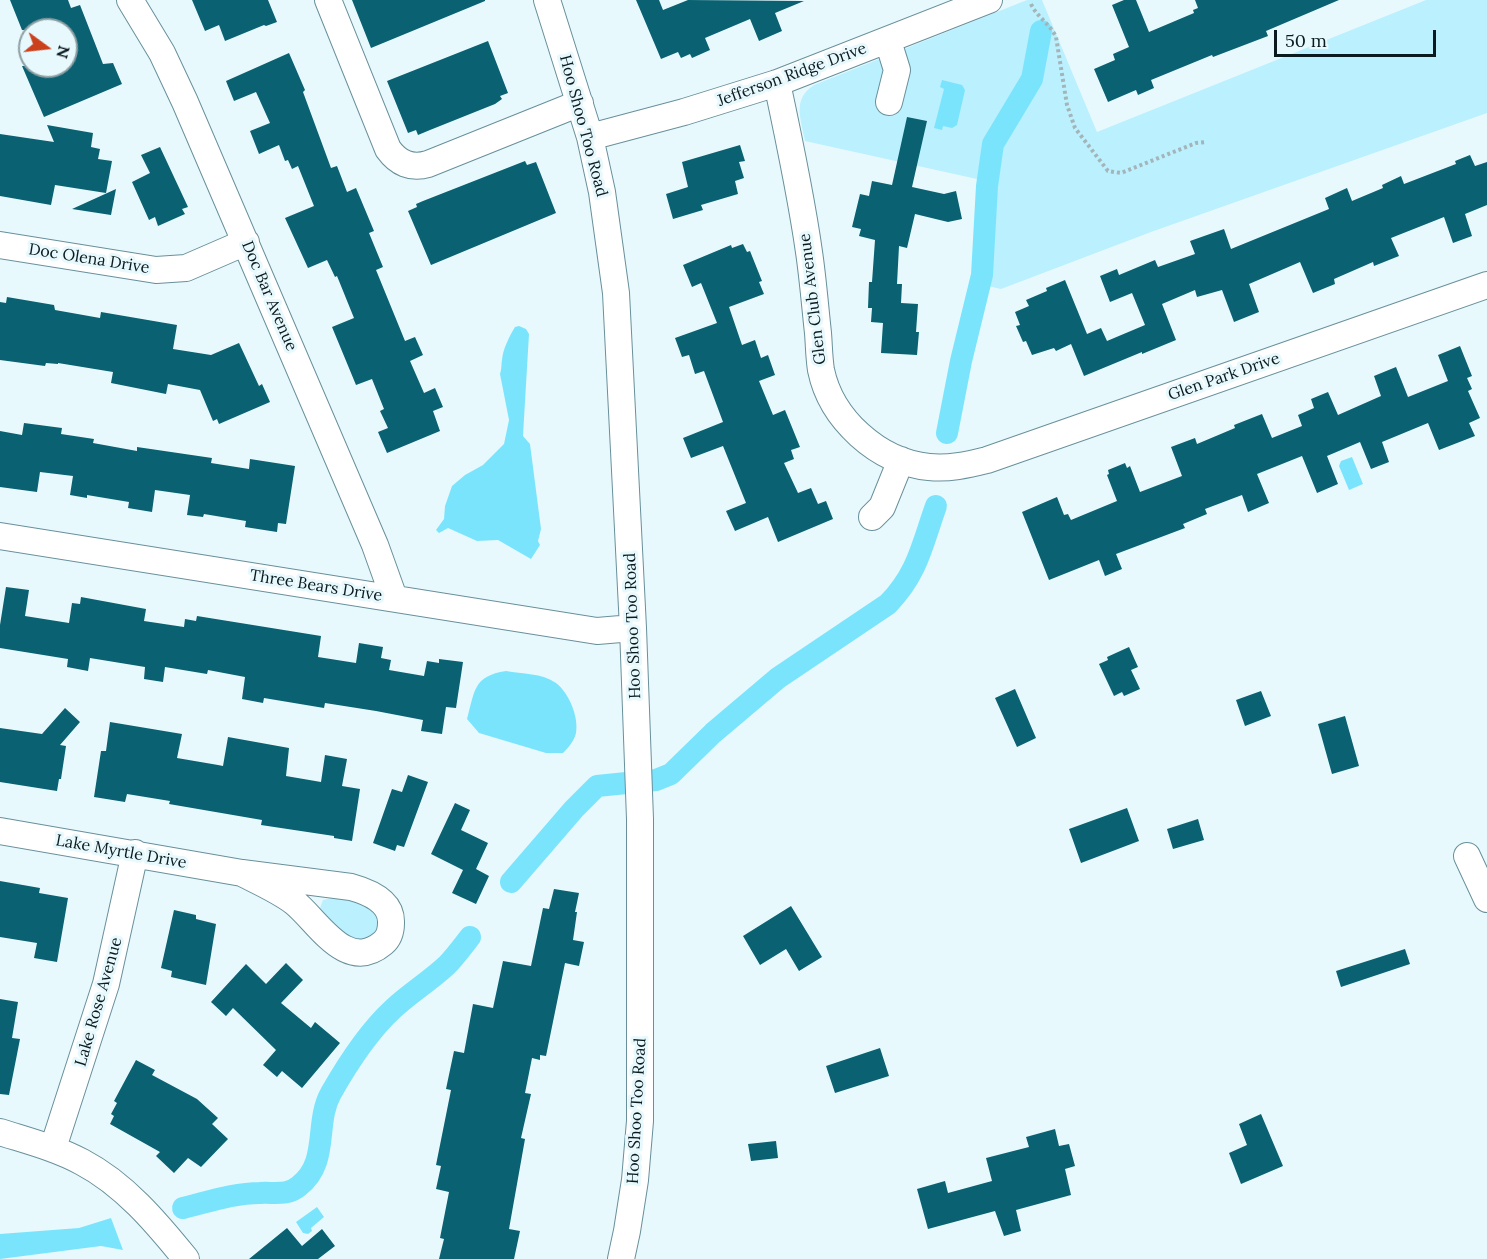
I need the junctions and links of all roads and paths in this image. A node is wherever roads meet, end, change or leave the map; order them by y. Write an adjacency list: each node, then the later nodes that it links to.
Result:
1 (130, 0): 12 (street, Doc Bar Avenue)
2 (328, 0): 9 (street)
3 (547, 0): 9 (street, Hoo Shoo Too Road)
4 (989, 0): 6 (street, Jefferson Ridge Drive)
5 (1031, 4): 11 (path)
6 (888, 41): 7 (street, Jefferson Ridge Drive); 8 (street)
7 (777, 83): 10 (street, Jefferson Ridge Drive); 15 (street, Glen Club Avenue)
8 (889, 102)
9 (580, 103): 10 (street, Hoo Shoo Too Road)
10 (590, 137): 20 (street, Hoo Shoo Too Road)
11 (1207, 142)
12 (246, 242): 13 (street, Doc Olena Drive); 19 (street, Doc Bar Avenue)
13 (0, 244)
14 (1487, 285): 16 (street, Glen Park Drive)
15 (901, 460): 16 (street, Glen Club Avenue); 17 (street)
16 (960, 467)
17 (872, 517)
18 (0, 536): 19 (street, Three Bears Drive)
19 (394, 598): 20 (street, Three Bears Drive)
20 (633, 628): 29 (street, Hoo Shoo Too Road)
21 (0, 831): 22 (street, Lake Myrtle Drive)
22 (135, 853): 24 (street, Lake Myrtle Drive); 27 (street, Lake Rose Avenue)
23 (1467, 856): 25 (street)
24 (242, 873): 24 (street, Lake Myrtle Drive)
25 (1487, 899)
26 (0, 1132): 27 (street)
27 (53, 1148): 28 (street)
28 (186, 1259)
29 (621, 1259)

